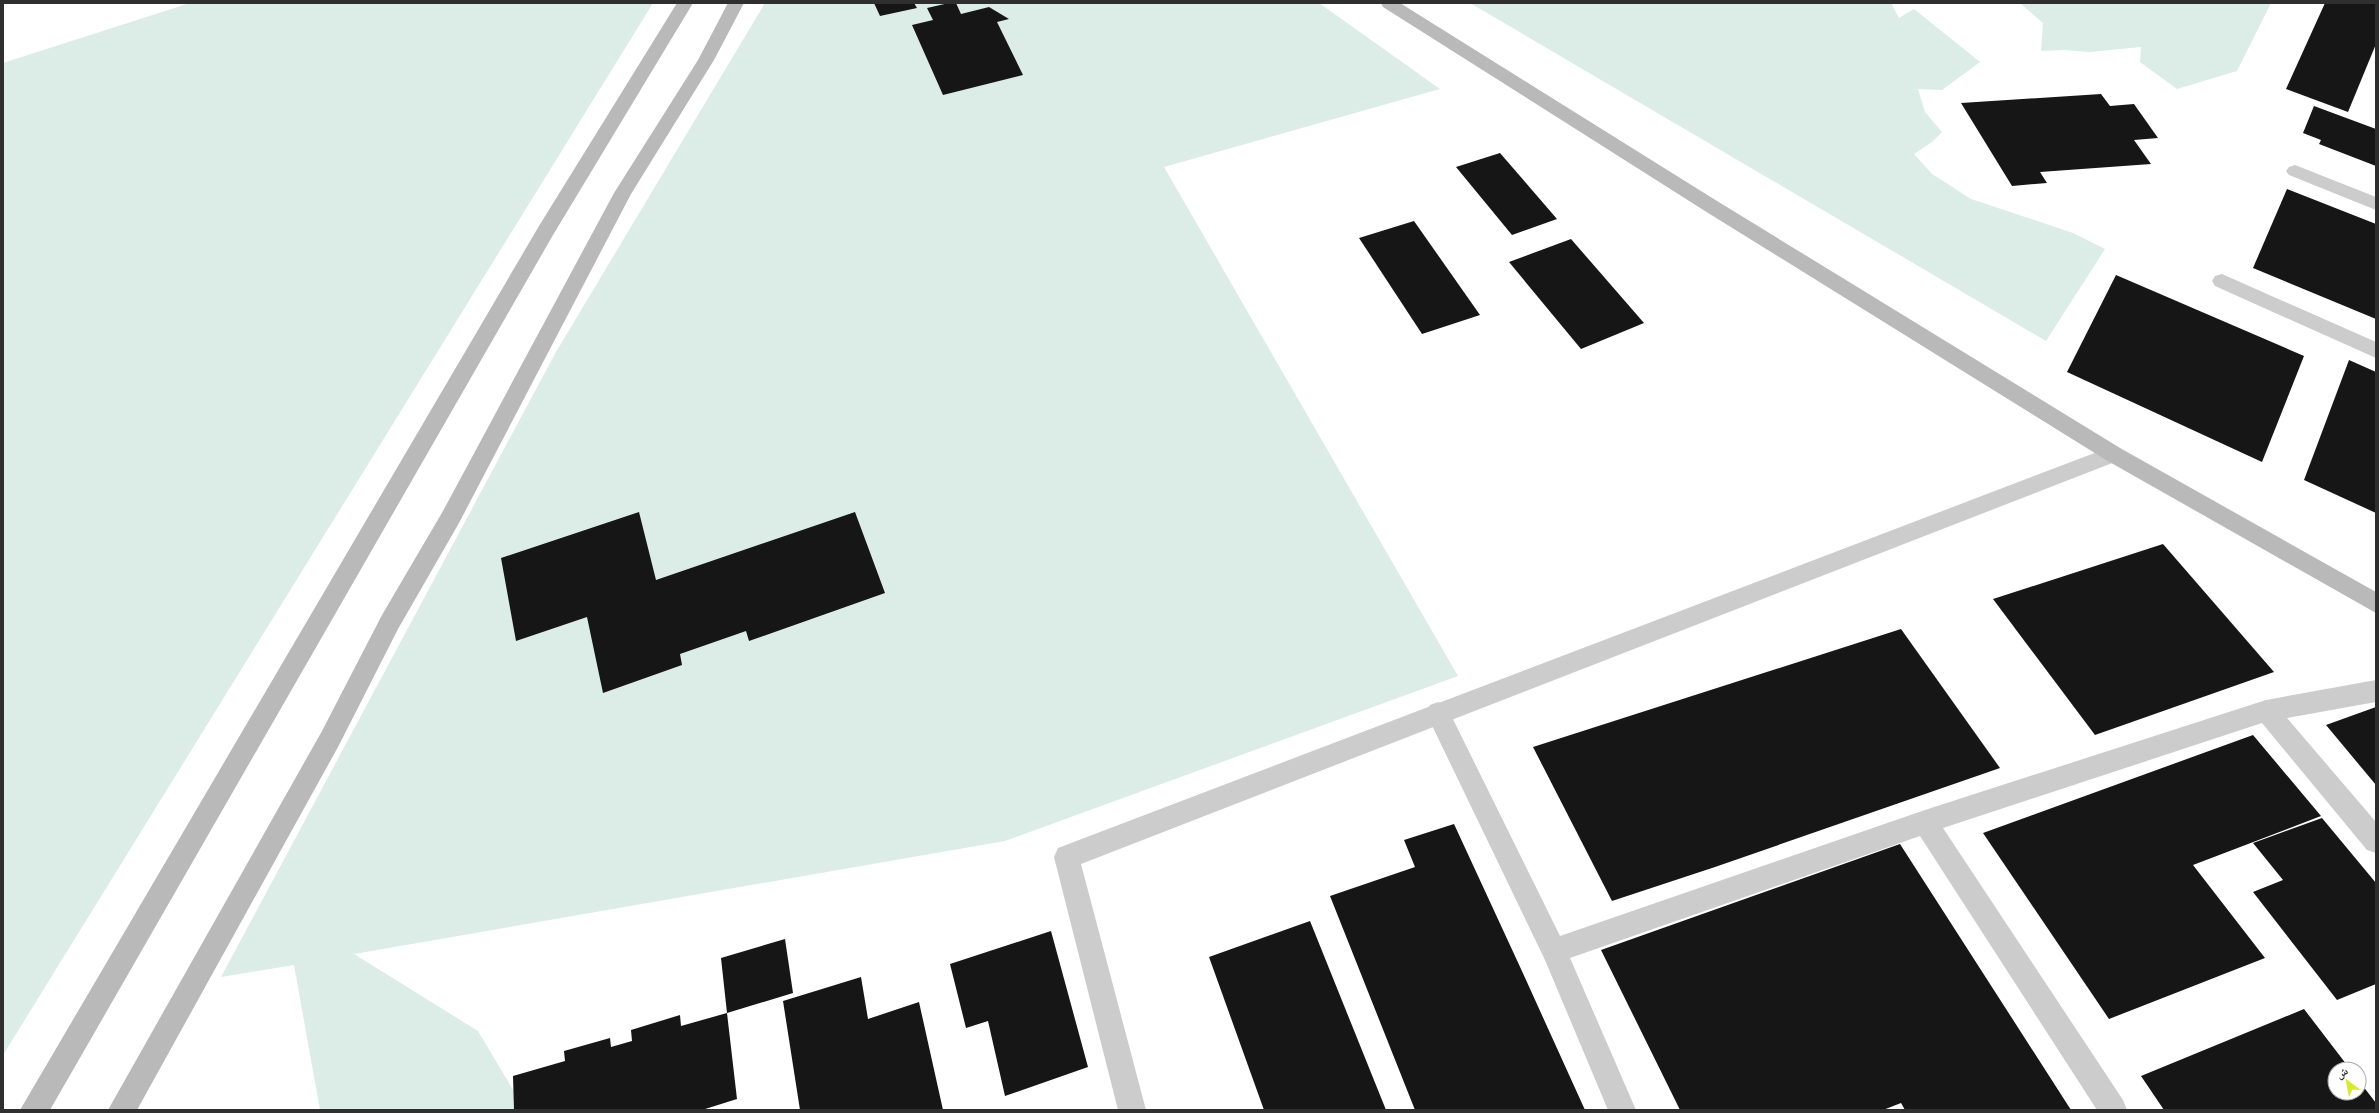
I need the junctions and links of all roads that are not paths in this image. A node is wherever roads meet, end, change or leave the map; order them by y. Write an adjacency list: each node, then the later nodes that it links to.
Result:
1 (685, 3): 16 (main road)
2 (736, 3): 17 (main road)
3 (1389, 3): 8 (main road)
4 (2295, 171): 5 (street)
5 (2376, 204)
6 (2222, 281): 7 (street)
7 (2376, 350)
8 (2113, 454): 9 (main road); 12 (street)
9 (2376, 603)
10 (2376, 691): 11 (street)
11 (2266, 711): 13 (street); 14 (street)
12 (1438, 712): 15 (street); 18 (street)
13 (1925, 822): 15 (street); 20 (street)
14 (2376, 841)
15 (1554, 951): 19 (street)
16 (34, 1110)
17 (122, 1110)
18 (1132, 1110)
19 (1622, 1110)
20 (2114, 1110)

